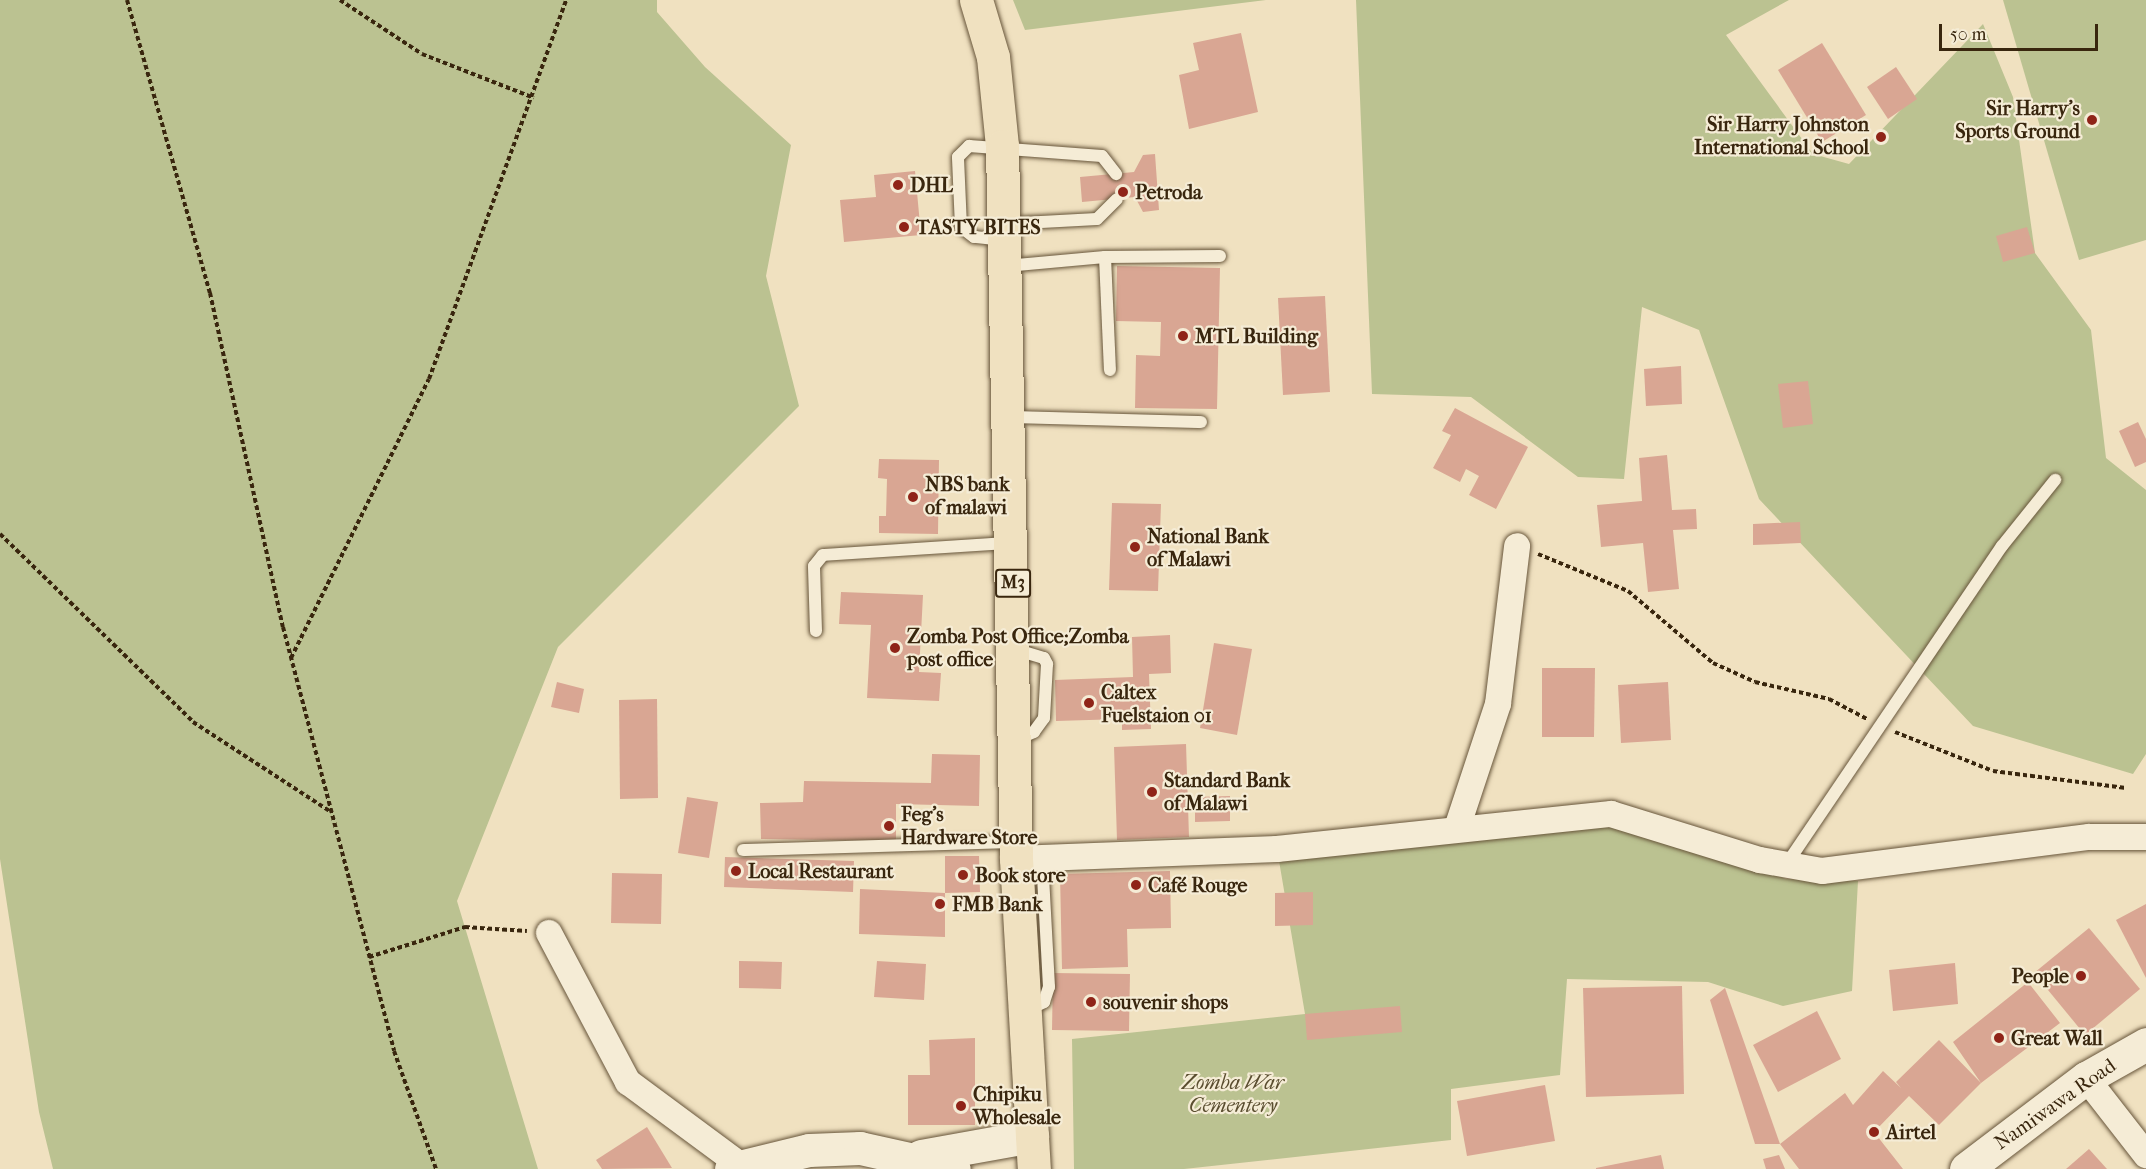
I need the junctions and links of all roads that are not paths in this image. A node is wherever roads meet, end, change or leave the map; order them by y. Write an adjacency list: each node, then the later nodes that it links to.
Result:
1 (976, 0): 2 (highway, M3)
2 (1002, 146): 3 (lane); 5 (highway, M3); 5 (lane)
3 (1116, 174)
4 (1117, 199): 5 (lane)
5 (1004, 243): 6 (lane); 9 (highway, M3)
6 (1105, 256): 7 (lane); 8 (lane)
7 (1220, 256)
8 (1110, 370)
9 (1009, 417): 10 (lane); 12 (highway, M3)
10 (1201, 422)
11 (2055, 480): 19 (lane)
12 (1013, 543): 14 (lane); 18 (highway, M3)
13 (1517, 546): 15 (street)
14 (816, 631)
15 (1457, 828): 18 (street); 19 (street)
16 (2146, 837): 19 (street)
17 (742, 850): 18 (lane)
18 (1024, 853): 23 (highway, M3)
19 (1785, 866)
20 (549, 933): 26 (street)
21 (2146, 1044): 22 (street, Namiwawa Road)
22 (2086, 1078): 24 (street); 29 (street, Namiwawa Road)
23 (1032, 1136): 25 (street); 28 (highway, M3)
24 (2146, 1155)
25 (916, 1157): 26 (street); 27 (street)
26 (736, 1167)
27 (954, 1169)
28 (1034, 1169)
29 (1966, 1169)

